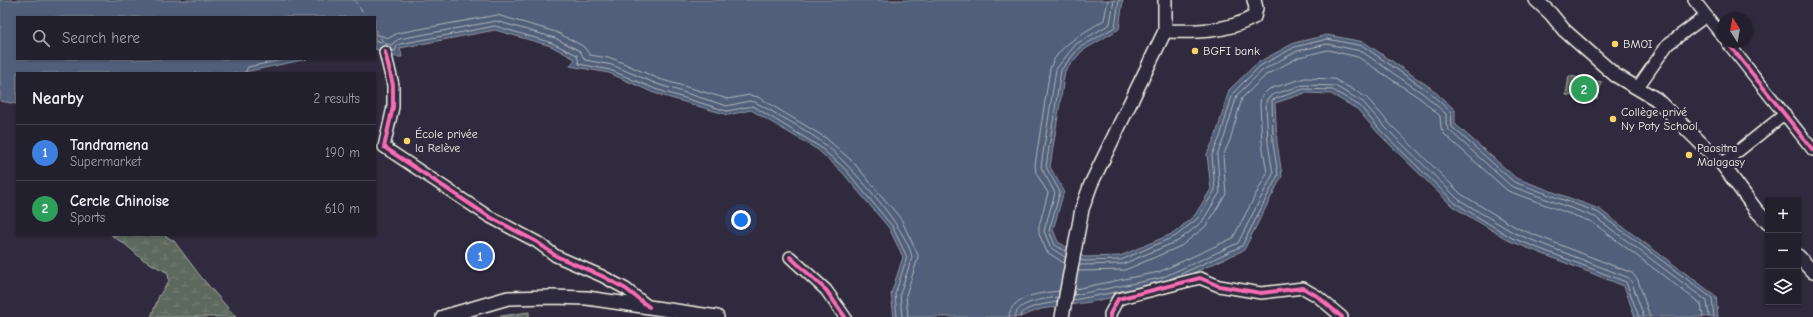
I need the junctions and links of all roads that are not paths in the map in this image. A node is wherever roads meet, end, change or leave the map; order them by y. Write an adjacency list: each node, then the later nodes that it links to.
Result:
1 (1165, 0): 7 (main road)
2 (1254, 0): 7 (main road)
3 (1536, 0): 10 (main road)
4 (1694, 0): 5 (street)
5 (1706, 16): 6 (street); 10 (street)
6 (1717, 30)
7 (1165, 31): 20 (main road)
8 (1732, 48): 11 (street)
9 (385, 52): 12 (street)
10 (1638, 87): 14 (main road)
11 (1784, 114): 13 (street); 14 (street)
12 (380, 145): 19 (street)
13 (1813, 150)
14 (1722, 164): 15 (main road)
15 (1765, 220)
16 (790, 257): 23 (street)
17 (1801, 259): 18 (main road)
18 (1813, 272)
19 (649, 307): 21 (main road); 22 (main road)
20 (1063, 315)
21 (443, 317)
22 (716, 317)
23 (845, 317)
24 (1110, 317): 25 (street)
25 (1342, 317)

